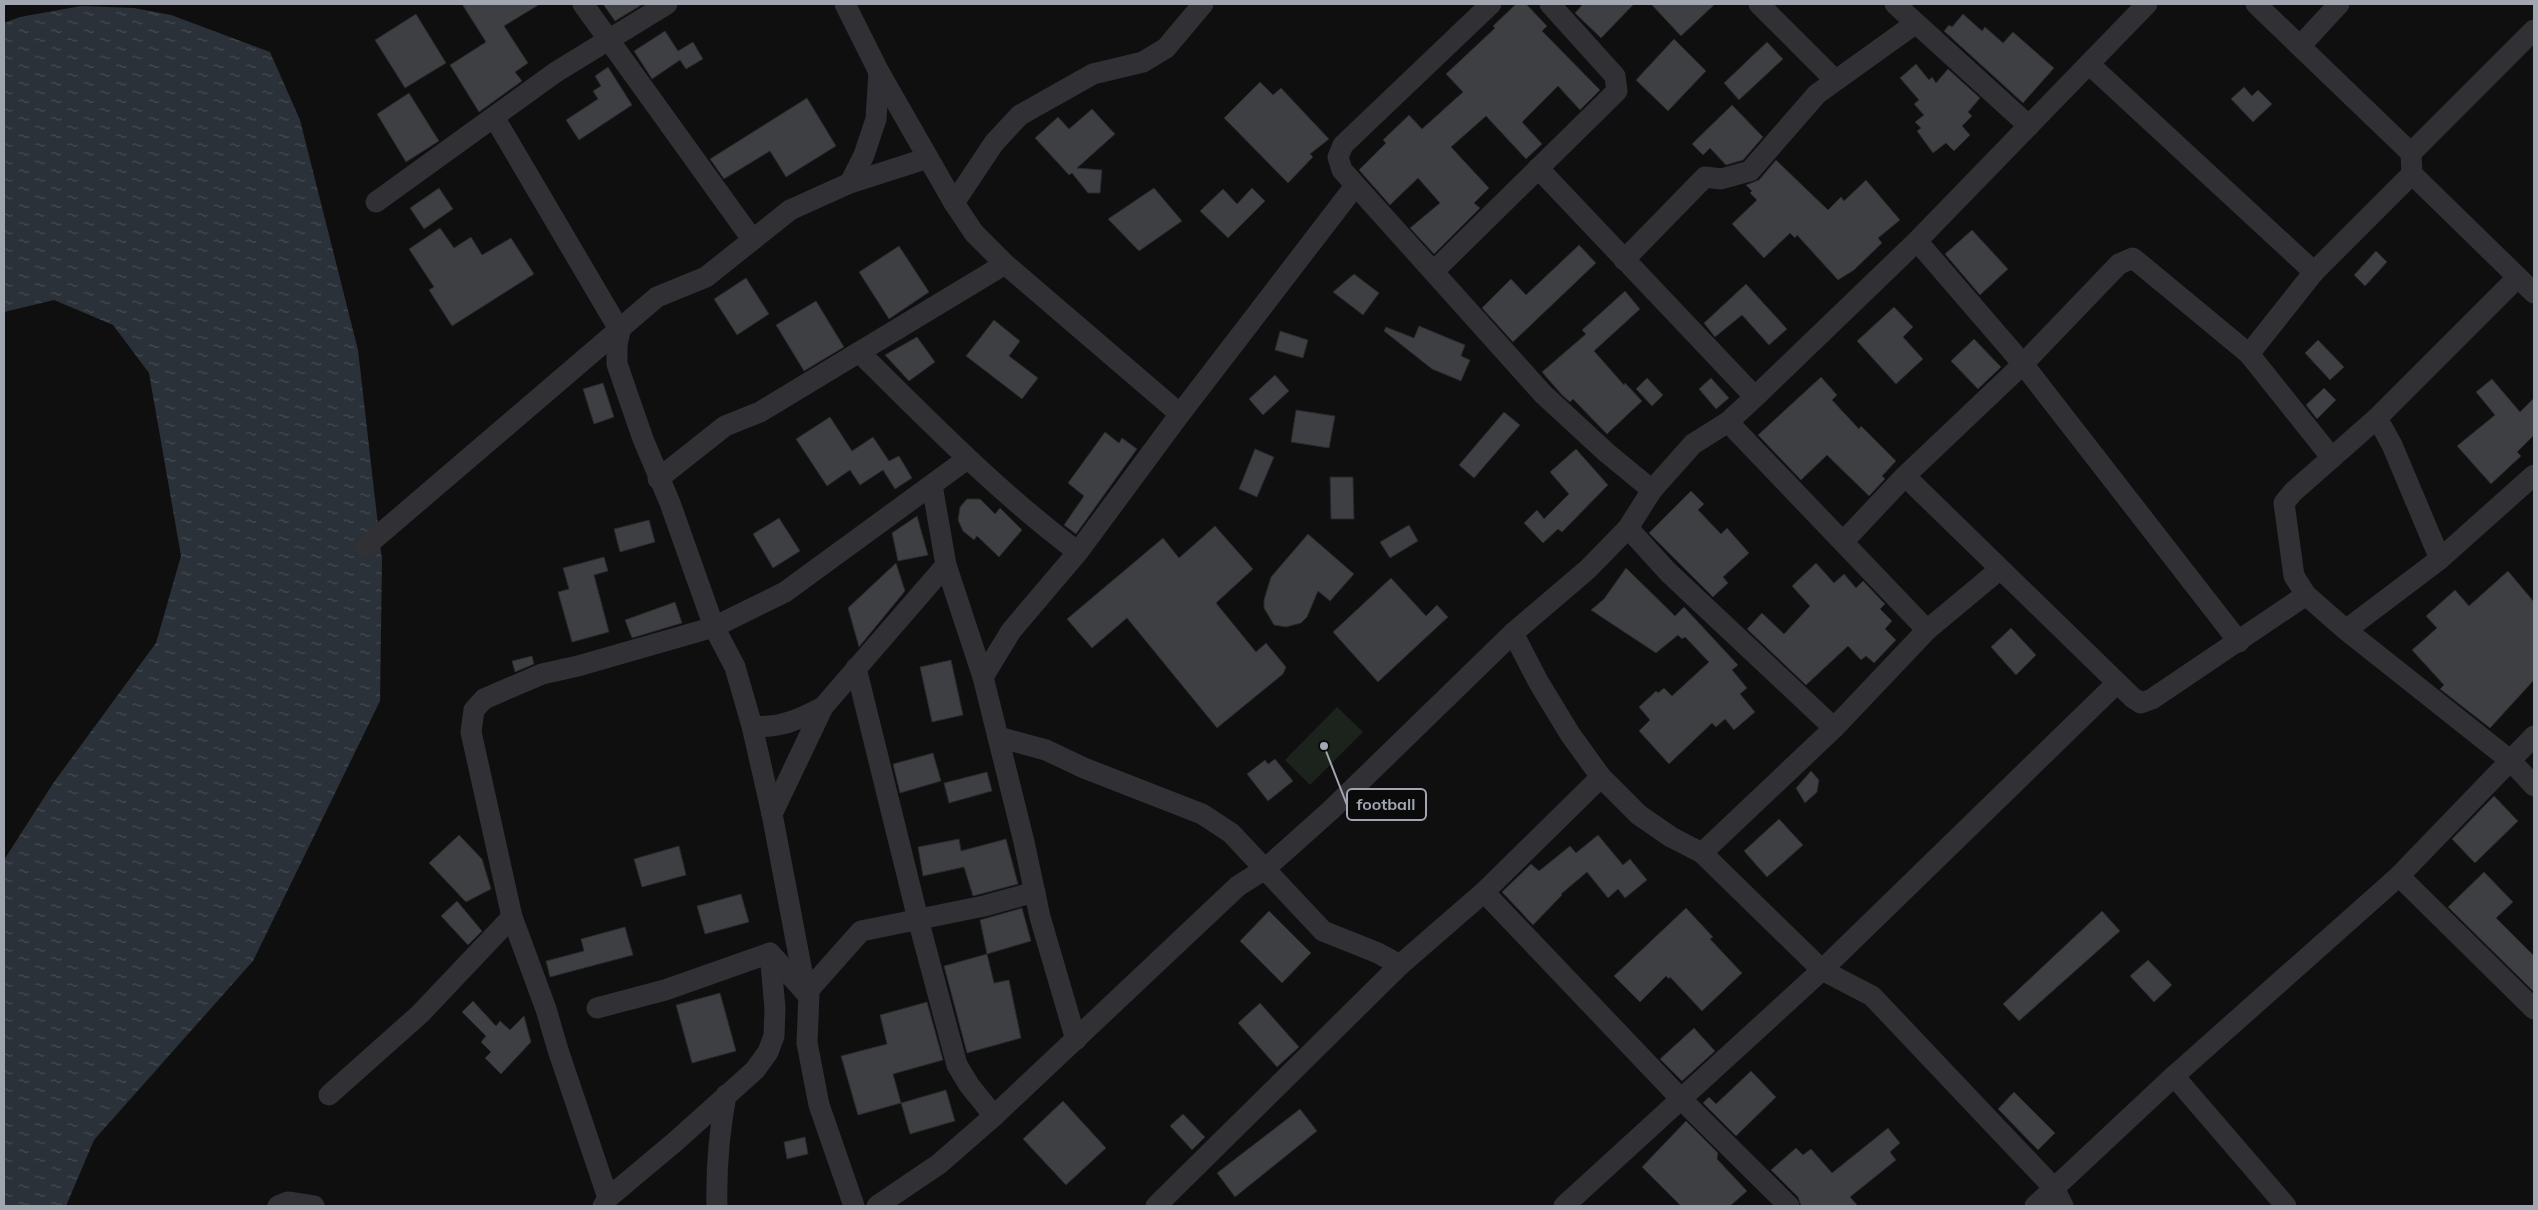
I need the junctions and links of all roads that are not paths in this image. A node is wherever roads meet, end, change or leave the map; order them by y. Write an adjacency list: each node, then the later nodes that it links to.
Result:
1 (583, 4): 14 (street)
2 (667, 4): 14 (street)
3 (845, 4): 17 (street)
4 (1203, 4): 27 (street)
5 (1491, 4): 25 (street)
6 (1550, 4): 23 (street)
7 (1759, 4): 18 (street)
8 (1895, 4): 12 (street)
9 (2256, 4): 15 (street)
10 (2339, 4): 15 (street)
11 (2144, 5): 16 (street)
12 (1916, 23): 18 (street); 20 (street)
13 (2533, 33): 22 (street)
14 (609, 38): 19 (street); 28 (street)
15 (2301, 45): 22 (street)
16 (2089, 64): 20 (street); 33 (street)
17 (879, 72): 21 (street); 24 (street)
18 (1836, 80): 30 (street)
19 (494, 117): 26 (street); 36 (street)
20 (2029, 126): 29 (street)
21 (928, 158): 24 (street); 27 (street)
22 (2411, 164): 33 (street); 34 (street)
23 (1538, 168): 30 (street); 32 (street)
24 (850, 183): 28 (street)
25 (1355, 186): 32 (street); 41 (street)
26 (376, 202)
27 (954, 203): 31 (street)
28 (752, 239): 36 (street)
29 (1917, 242): 39 (street); 40 (street)
30 (1624, 260): 40 (street)
31 (1005, 264): 37 (street); 41 (street)
32 (1434, 271): 50 (street)
33 (2314, 272): 38 (street)
34 (2517, 278): 35 (street); 42 (street)
35 (2534, 293)
36 (620, 331): 48 (street); 53 (street)
37 (860, 353): 45 (street); 48 (street)
38 (2249, 354): 39 (street); 44 (street)
39 (2023, 364): 47 (street); 63 (street)
40 (1755, 397): 43 (street)
41 (1180, 414): 54 (street)
42 (2377, 418): 44 (street); 55 (street)
43 (1728, 422): 50 (street); 52 (street)
44 (2332, 458): 58 (street)
45 (967, 459): 49 (street); 54 (street)
46 (2534, 475): 55 (street)
47 (1905, 476): 52 (street); 57 (street)
48 (658, 479): 59 (street)
49 (932, 485): 56 (street); 59 (street)
50 (1652, 490): 51 (street)
51 (1628, 528): 62 (street); 69 (street)
52 (1844, 542): 60 (street)
53 (365, 547)
54 (1078, 552): 65 (street)
55 (2440, 559): 61 (street)
56 (946, 565): 64 (street); 65 (street)
57 (1999, 570): 60 (street); 66 (street)
58 (2306, 595): 61 (street); 63 (street)
59 (714, 627): 68 (street); 81 (street)
60 (1927, 630): 69 (street)
61 (2346, 630): 72 (street)
62 (1513, 632): 73 (street); 77 (street)
63 (2239, 642): 66 (street)
64 (856, 668): 67 (street); 82 (street)
65 (983, 677): 71 (street)
66 (2117, 683): 85 (street)
67 (823, 707): 68 (street); 75 (street)
68 (752, 726): 75 (street)
69 (1834, 728): 76 (street)
70 (2534, 736): 72 (street)
71 (998, 737): 77 (street); 79 (street)
72 (2511, 761): 74 (street); 78 (street)
73 (1601, 777): 76 (street); 80 (street)
74 (2534, 786)
75 (772, 814): 86 (street)
76 (1702, 853): 85 (street)
77 (1265, 869): 84 (street); 89 (street)
78 (2399, 876): 88 (street); 90 (street)
79 (1035, 892): 82 (street); 89 (street)
80 (1484, 892): 84 (street); 93 (street)
81 (512, 917): 91 (street); 96 (street)
82 (918, 919): 86 (street); 94 (street)
83 (770, 953): 86 (street); 87 (street); 92 (street)
84 (1400, 965): 103 (street)
85 (1822, 970): 93 (street); 95 (street)
86 (806, 993): 101 (street)
87 (598, 1008)
88 (2534, 1009)
89 (1076, 1040): 94 (street)
90 (2174, 1076): 95 (street); 106 (street)
91 (329, 1095)
92 (726, 1095): 96 (street); 100 (street)
93 (1682, 1100): 97 (street); 104 (street)
94 (994, 1116): 102 (street)
95 (2058, 1197): 105 (street)
96 (605, 1202)
97 (1576, 1202)
98 (278, 1206): 99 (street)
99 (314, 1206)
100 (717, 1206)
101 (854, 1206)
102 (877, 1206)
103 (1156, 1206)
104 (1789, 1206)
105 (2035, 1206)
106 (2286, 1206)

